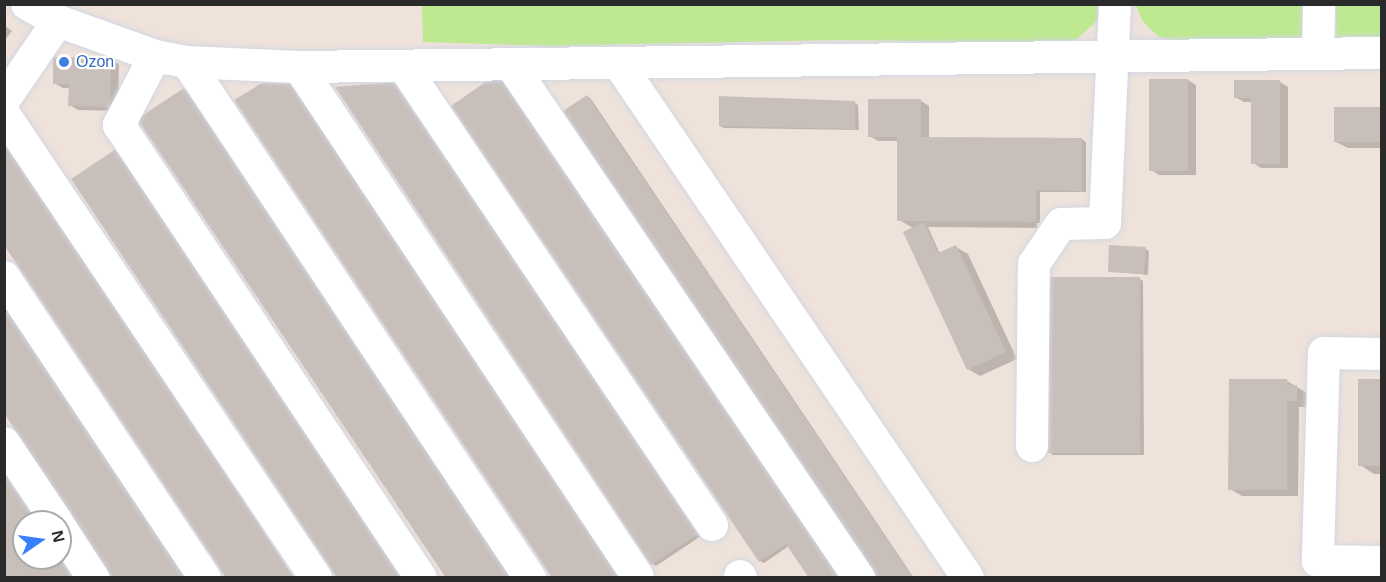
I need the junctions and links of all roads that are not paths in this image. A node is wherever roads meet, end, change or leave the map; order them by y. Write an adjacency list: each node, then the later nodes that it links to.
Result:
1 (27, 4): 4 (street)
2 (1115, 4): 8 (street)
3 (1319, 4): 5 (street)
4 (58, 21): 7 (street); 14 (street)
5 (1318, 53): 6 (street); 8 (street)
6 (1382, 54)
7 (155, 56): 9 (street); 28 (street)
8 (1113, 57): 10 (street); 19 (street)
9 (187, 62): 12 (street); 29 (street)
10 (619, 64): 11 (street); 31 (street)
11 (512, 66): 13 (street); 30 (street)
12 (299, 67): 13 (street); 24 (street)
13 (404, 67): 21 (street)
14 (4, 100)
15 (4, 114): 27 (street)
16 (4, 277): 26 (street)
17 (1382, 354): 23 (street)
18 (4, 443): 20 (street)
19 (1032, 446)
20 (49, 510)
21 (712, 525)
22 (72, 546): 25 (street)
23 (1382, 562)
24 (638, 577)
25 (93, 578)
26 (205, 578)
27 (316, 578)
28 (421, 578)
29 (530, 578)
30 (860, 578)
31 (968, 578)

